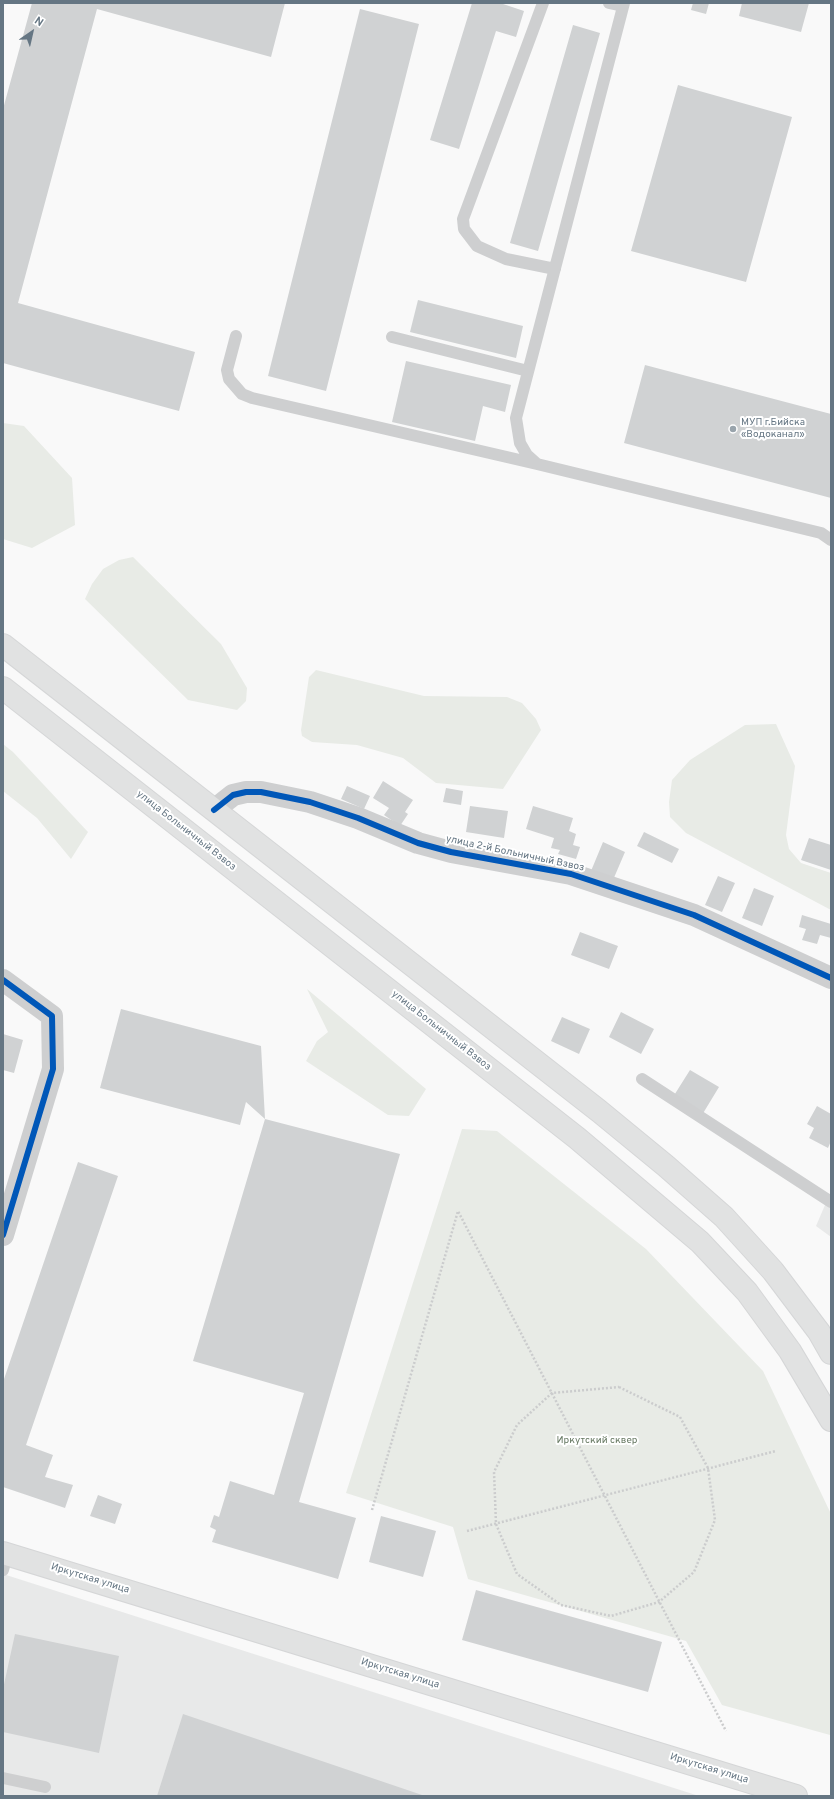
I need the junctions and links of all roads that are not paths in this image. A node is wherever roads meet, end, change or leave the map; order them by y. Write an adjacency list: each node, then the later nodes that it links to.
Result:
1 (543, 3): 4 (lane)
2 (609, 3): 3 (lane)
3 (623, 5): 4 (lane)
4 (554, 269): 7 (lane)
5 (236, 336): 8 (lane)
6 (392, 338): 7 (lane)
7 (528, 371): 8 (lane)
8 (537, 464): 9 (lane)
9 (831, 540)
10 (3, 644): 12 (main road)
11 (3, 688): 19 (main road, улица Больничный Взвоз)
12 (214, 810): 13 (street, улица 2-й Больничный Взвоз); 18 (main road)
13 (831, 978)
14 (3, 980): 17 (street)
15 (642, 1079): 16 (lane)
16 (831, 1202)
17 (3, 1235)
18 (831, 1353)
19 (831, 1420)
20 (4, 1559): 23 (main road, Иркутская улица)
21 (3, 1778): 22 (lane)
22 (46, 1787)
23 (796, 1796)

